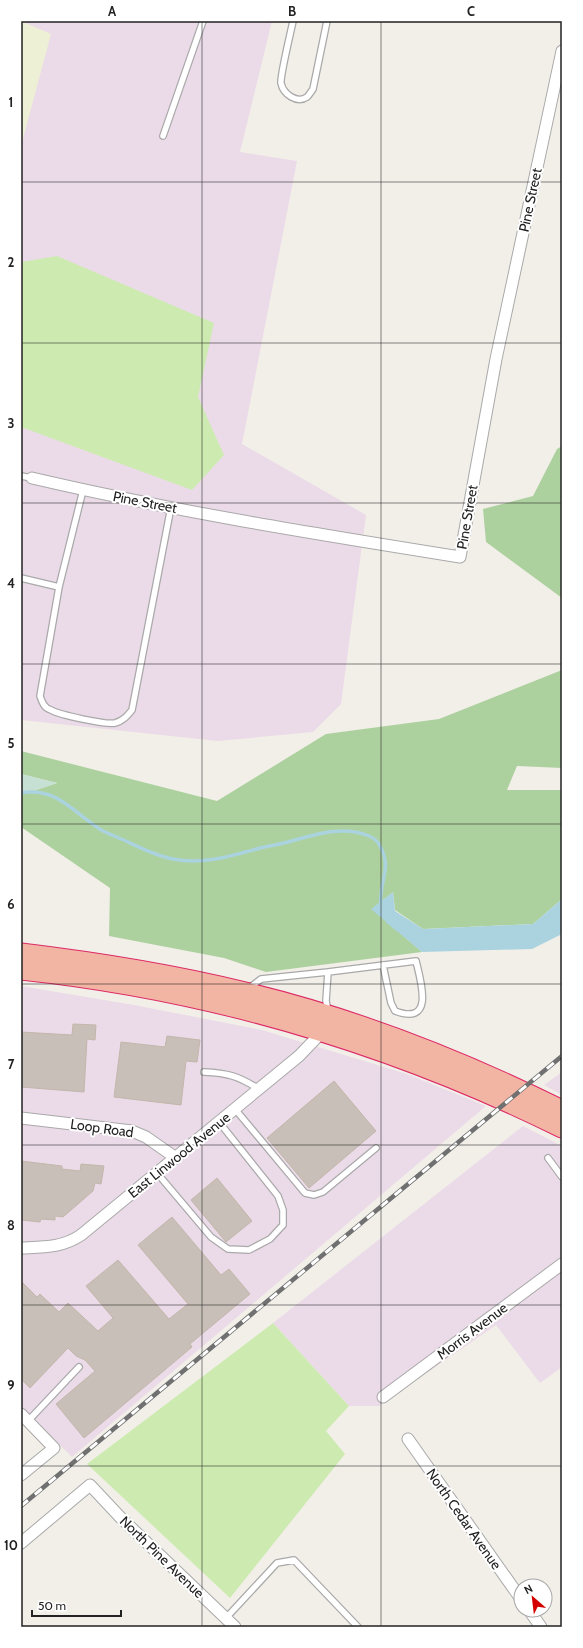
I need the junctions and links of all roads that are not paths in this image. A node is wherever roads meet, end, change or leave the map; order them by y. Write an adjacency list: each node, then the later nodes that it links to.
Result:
1 (203, 21): 5 (lane)
2 (293, 21): 3 (lane)
3 (327, 21)
4 (562, 51): 8 (street, Pine Street)
5 (163, 136)
6 (26, 477): 7 (street, Pine Street)
7 (83, 490): 8 (street, Pine Street); 10 (lane)
8 (171, 506): 10 (lane)
9 (21, 578): 10 (lane)
10 (59, 587)
11 (21, 953): 15 (highway)
12 (383, 966): 12 (lane); 14 (lane)
13 (21, 970): 16 (highway)
14 (328, 972): 15 (lane); 16 (lane)
15 (244, 992): 16 (highway)
16 (325, 1024): 18 (street, East Linwood Avenue); 20 (highway); 23 (highway)
17 (204, 1072): 18 (lane)
18 (259, 1089): 19 (street, East Linwood Avenue)
19 (235, 1109): 22 (street, East Linwood Avenue); 24 (lane)
20 (562, 1110)
21 (21, 1118): 25 (street, Loop Road)
22 (219, 1122): 25 (street, East Linwood Avenue); 27 (lane)
23 (562, 1128)
24 (376, 1148)
25 (176, 1158): 27 (street, East Linwood Avenue)
26 (548, 1158): 28 (lane)
27 (157, 1173): 29 (street, East Linwood Avenue)
28 (562, 1177)
29 (21, 1248)
30 (562, 1264): 32 (street, Morris Avenue)
31 (79, 1367): 33 (lane)
32 (383, 1397)
33 (24, 1418): 35 (street)
34 (408, 1438): 37 (street, North Cedar Avenue)
35 (21, 1476)
36 (21, 1543): 38 (street, North Pine Avenue)
37 (513, 1588)
38 (226, 1618): 40 (street, North Pine Avenue); 41 (lane)
39 (535, 1618): 42 (street)
40 (235, 1627)
41 (358, 1627)
42 (541, 1627)

